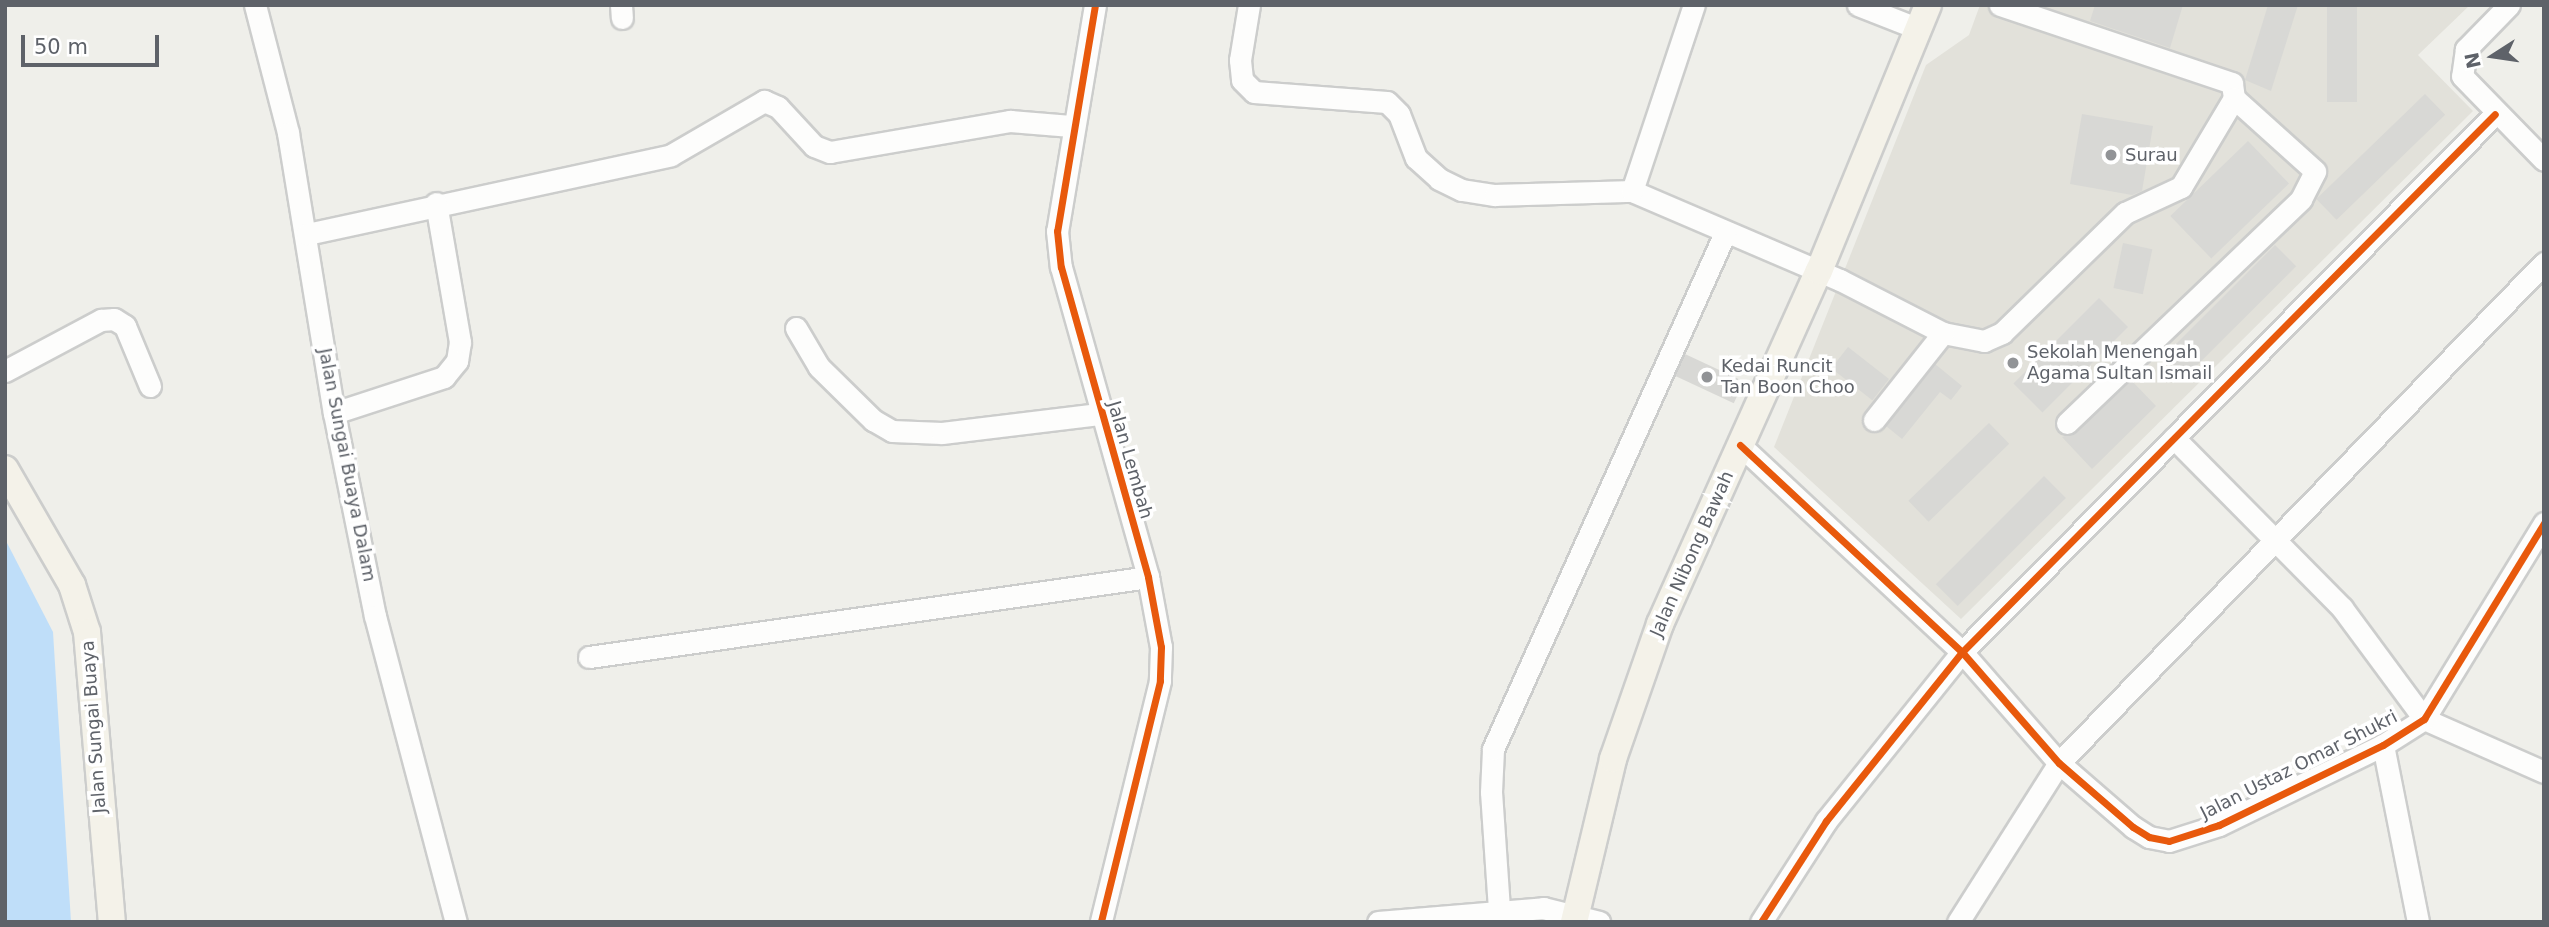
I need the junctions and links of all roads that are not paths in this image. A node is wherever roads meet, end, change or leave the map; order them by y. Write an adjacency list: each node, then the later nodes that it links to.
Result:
1 (255, 5): 16 (street, Jalan Sungai Buaya Dalam)
2 (1094, 5): 11 (street, Jalan Lembah)
3 (1249, 5): 13 (street)
4 (1694, 5): 13 (street)
5 (1858, 5): 8 (street)
6 (2000, 5): 9 (street)
7 (2510, 5): 10 (street)
8 (1923, 17): 18 (main road, Jalan Nibong Bawah)
9 (2234, 98): 20 (street); 26 (street)
10 (2496, 114): 12 (street); 27 (street)
11 (1071, 126): 14 (street); 24 (street, Jalan Lembah)
12 (2544, 160)
13 (1632, 191): 15 (street)
14 (436, 203): 16 (street); 23 (street)
15 (1725, 233): 18 (street); 40 (street)
16 (307, 234): 23 (street, Jalan Sungai Buaya Dalam)
17 (2544, 263): 31 (street)
18 (1819, 271): 20 (street); 28 (main road, Jalan Nibong Bawah)
19 (796, 328): 24 (street)
20 (1942, 333): 25 (street)
21 (5, 371): 22 (street)
22 (150, 386)
23 (334, 413): 43 (street, Jalan Sungai Buaya Dalam)
24 (1099, 414): 33 (street, Jalan Lembah)
25 (1874, 420)
26 (2067, 423)
27 (2174, 438): 31 (street); 34 (street)
28 (1740, 445): 34 (street, Jalan Ustaz Omar Shukri); 41 (main road, Jalan Nibong Bawah)
29 (5, 469): 42 (main road, Jalan Sungai Buaya)
30 (2544, 523): 32 (street, Jalan Ustaz Omar Shukri)
31 (2273, 539): 36 (street); 38 (street)
32 (2535, 556): 36 (street, Jalan Ustaz Omar Shukri)
33 (1148, 577): 35 (street); 44 (street, Jalan Lembah)
34 (1962, 652): 38 (street, Jalan Ustaz Omar Shukri); 46 (street)
35 (589, 657)
36 (2424, 719): 37 (street, Jalan Ustaz Omar Shukri); 39 (street)
37 (2383, 745): 38 (street, Jalan Ustaz Omar Shukri); 48 (street)
38 (2059, 763): 47 (street)
39 (2544, 772)
40 (1499, 909): 41 (street); 45 (street)
41 (1583, 919)
42 (112, 922)
43 (456, 922)
44 (1101, 922)
45 (1378, 922)
46 (1761, 922)
47 (1958, 922)
48 (2418, 922)

